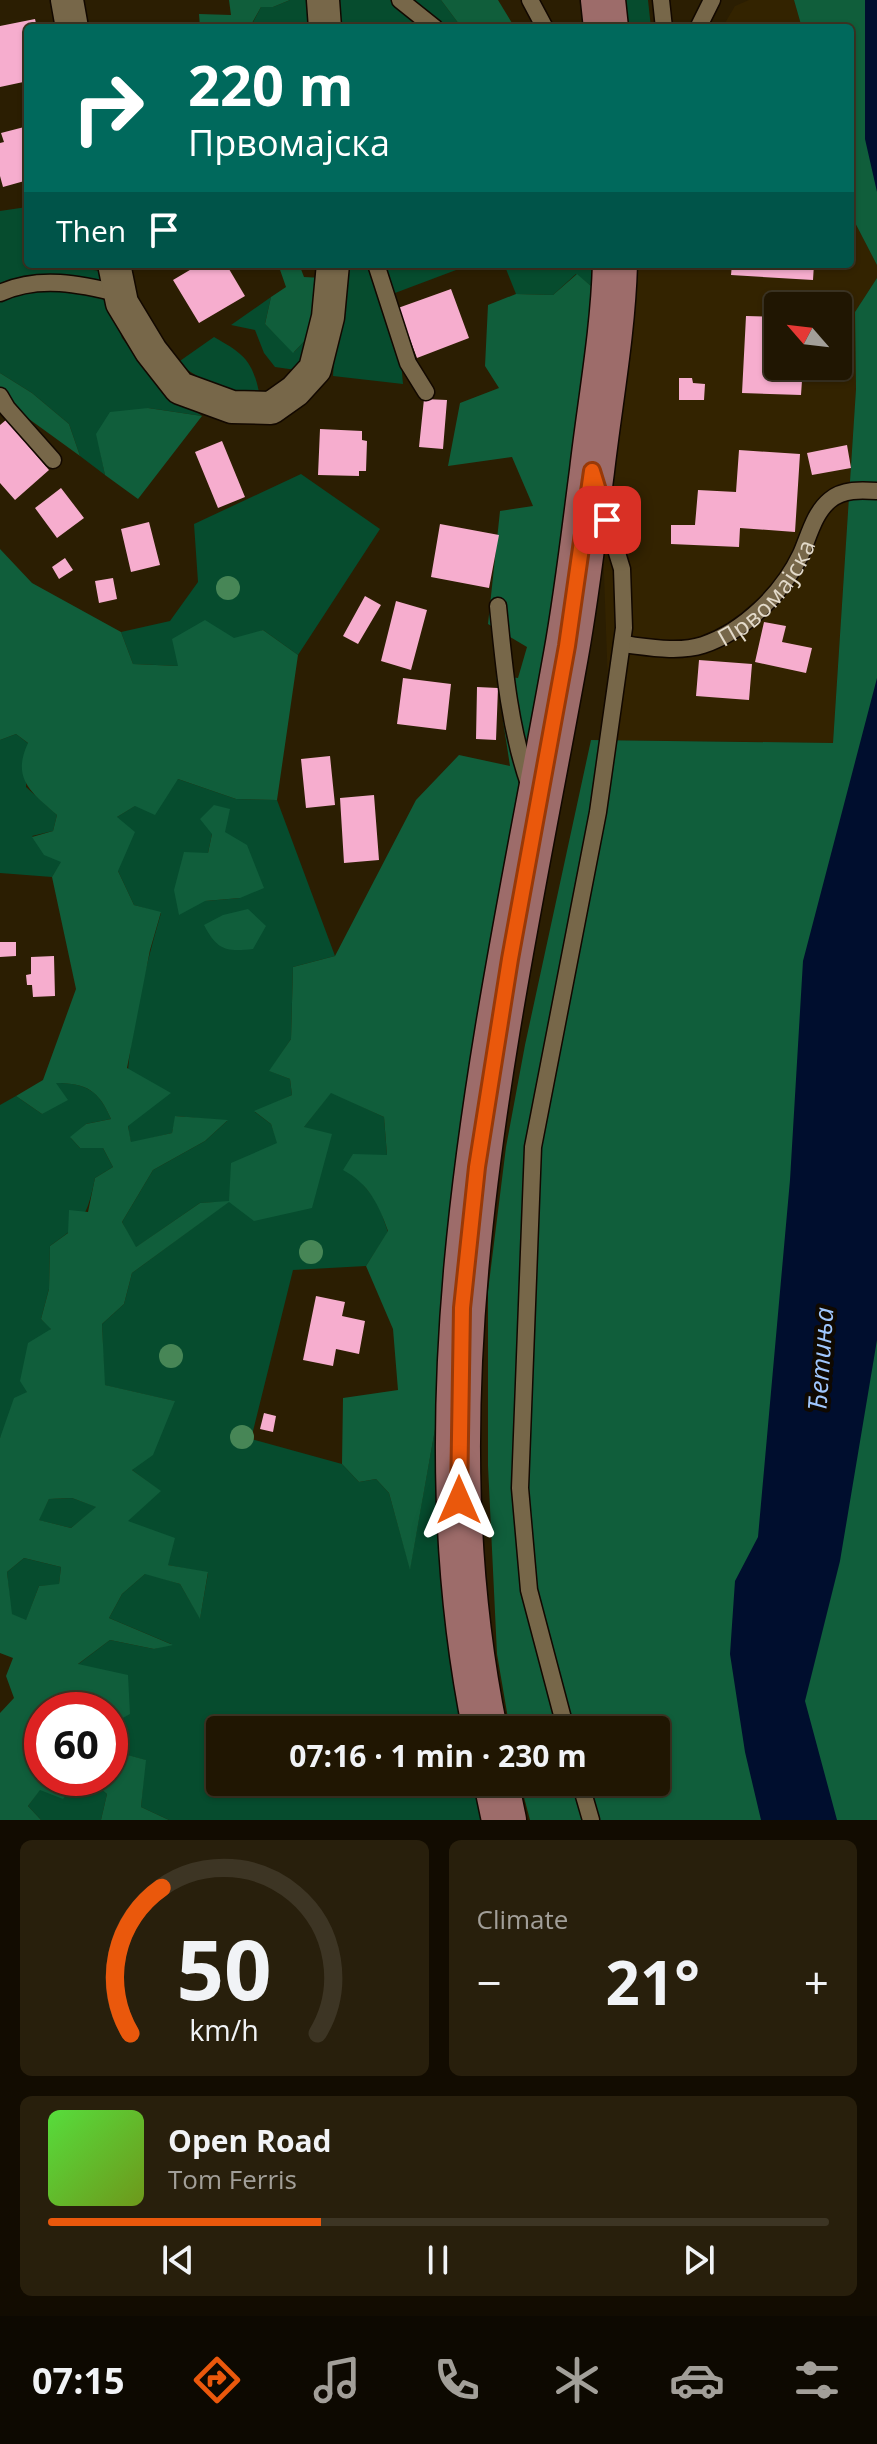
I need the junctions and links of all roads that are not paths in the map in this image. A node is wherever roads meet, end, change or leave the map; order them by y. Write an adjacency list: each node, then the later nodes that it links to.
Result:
1 (67, 0): 8 (street)
2 (323, 0): 9 (street)
3 (400, 0): 10 (lane)
4 (530, 0): 11 (lane)
5 (603, 0): 12 (main road)
6 (661, 0): 13 (lane)
7 (711, 0): 14 (lane)
8 (71, 24)
9 (325, 24)
10 (430, 24)
11 (543, 24)
12 (606, 24)
13 (664, 24)
14 (700, 24)
15 (333, 268): 18 (street)
16 (377, 268): 20 (lane)
17 (615, 268): 23 (main road)
18 (117, 279): 19 (lane)
19 (0, 293)
20 (426, 392)
21 (0, 396): 22 (lane)
22 (53, 460)
23 (592, 471): 26 (lane); 27 (main road)
24 (877, 491): 26 (lane, Првомајска)
25 (498, 606): 27 (lane)
26 (622, 644): 29 (lane)
27 (538, 808): 28 (main road)
28 (483, 1716)
29 (562, 1716)
30 (499, 1796): 32 (main road)
31 (584, 1796): 33 (lane)
32 (504, 1820)
33 (591, 1820)

